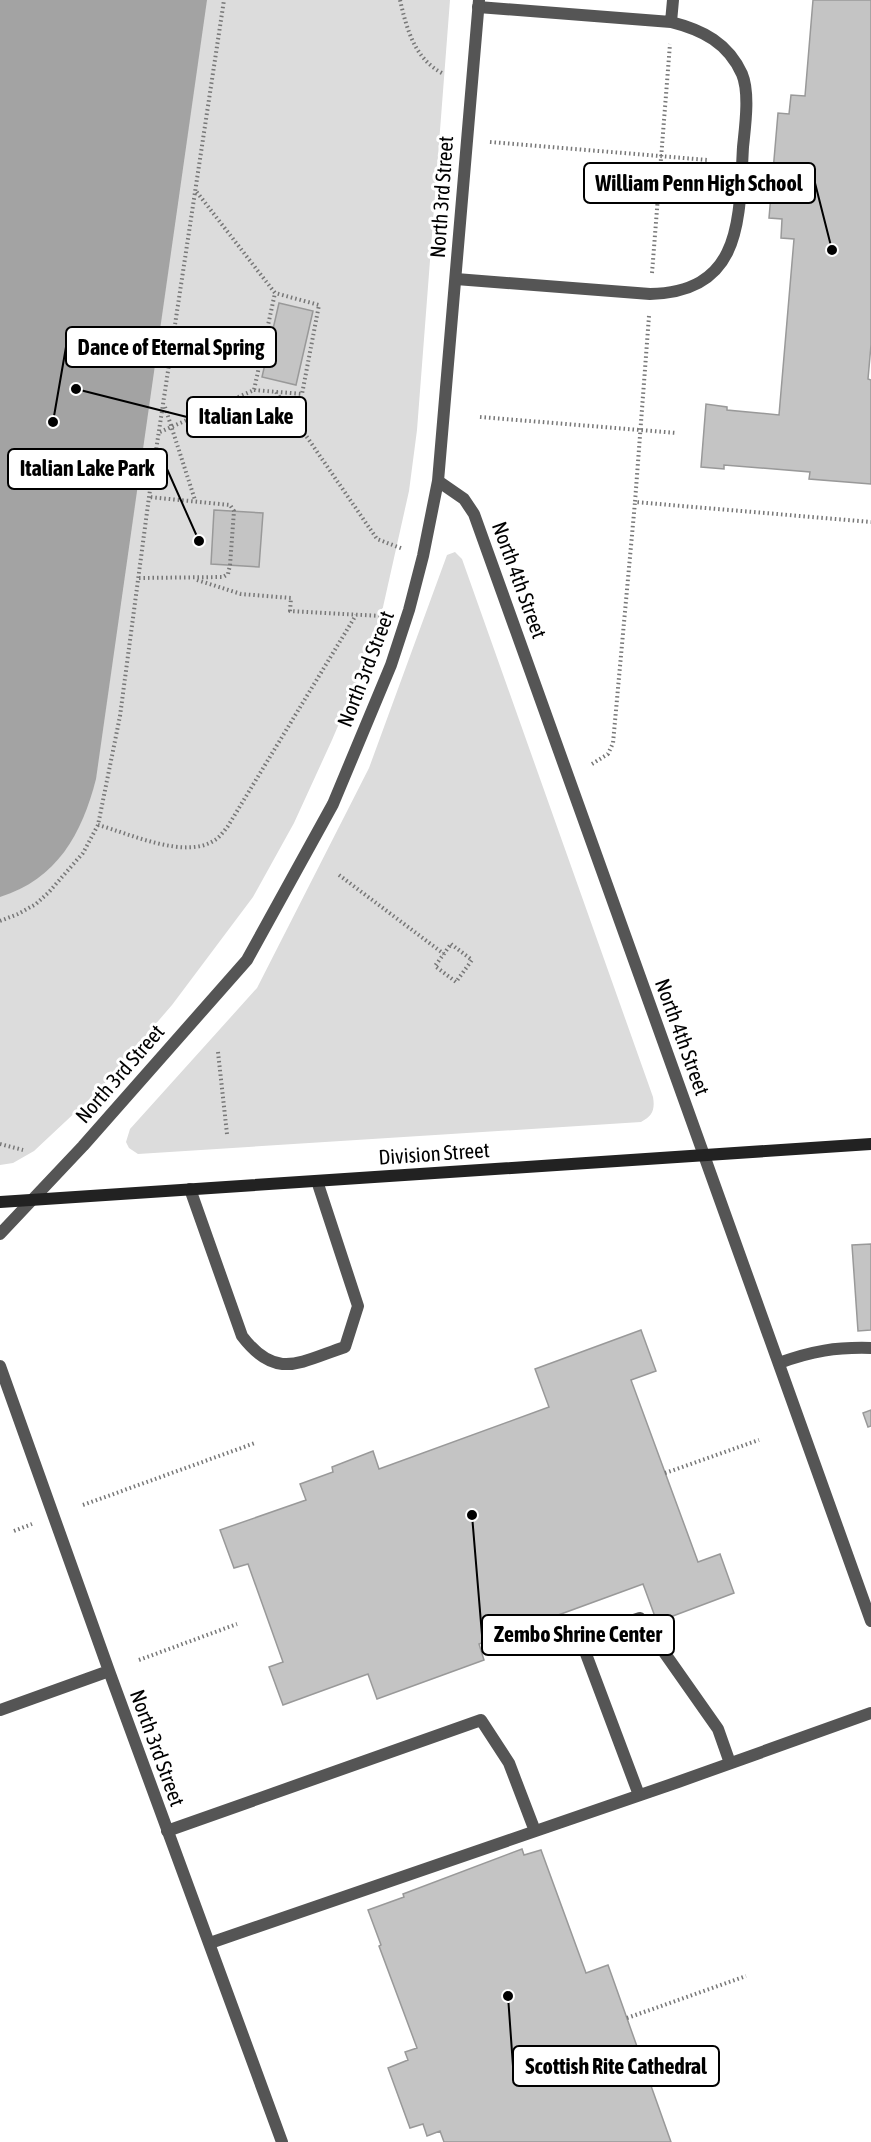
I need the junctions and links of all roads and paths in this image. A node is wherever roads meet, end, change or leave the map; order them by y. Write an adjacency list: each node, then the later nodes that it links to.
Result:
1 (224, 0): 10 (path)
2 (400, 0): 6 (path)
3 (673, 0): 5 (street)
4 (478, 4): 5 (street); 11 (street, North 3rd Street)
5 (671, 22): 8 (path); 11 (street)
6 (444, 74)
7 (490, 142): 8 (path)
8 (659, 156): 9 (path); 12 (path)
9 (708, 160)
10 (196, 190): 13 (path); 17 (path)
11 (456, 279): 23 (street, North 3rd Street)
12 (651, 281)
13 (275, 293): 15 (path); 16 (path)
14 (649, 306): 20 (path)
15 (254, 390): 16 (path); 19 (path)
16 (276, 392): 28 (path)
17 (164, 403): 19 (path); 21 (path)
18 (480, 417): 20 (path)
19 (171, 427): 21 (path); 25 (path)
20 (640, 430): 22 (path); 26 (path)
21 (159, 432): 24 (path)
22 (677, 433)
23 (438, 482): 28 (street, North 3rd Street); 43 (street, North 4th Street)
24 (149, 497): 25 (path); 29 (path)
25 (195, 500): 30 (path)
26 (635, 502): 27 (path); 33 (path)
27 (871, 522)
28 (423, 556): 46 (street, North 3rd Street)
29 (139, 578): 30 (path); 34 (path)
30 (192, 579): 31 (path)
31 (356, 615): 32 (path); 34 (path)
32 (381, 616)
33 (592, 764)
34 (98, 825): 36 (path)
35 (339, 875): 37 (path)
36 (0, 921)
37 (444, 954): 37 (path)
38 (218, 1052): 39 (path)
39 (227, 1134)
40 (0, 1144): 42 (path)
41 (871, 1144): 43 (main road, Division Street)
42 (23, 1150)
43 (705, 1155): 44 (main road, Division Street); 50 (street, North 4th Street)
44 (317, 1181): 45 (main road, Division Street); 45 (street)
45 (190, 1189): 46 (main road, Division Street)
46 (33, 1200): 47 (main road, Division Street); 48 (street, North 3rd Street)
47 (0, 1202)
48 (0, 1234)
49 (871, 1348): 50 (street)
50 (779, 1363): 58 (street, North 4th Street)
51 (0, 1366): 63 (street, North 3rd Street)
52 (759, 1440): 54 (path)
53 (255, 1443): 55 (path)
54 (665, 1473)
55 (83, 1505)
56 (32, 1524): 57 (path)
57 (14, 1531)
58 (871, 1621)
59 (237, 1624): 62 (path)
60 (580, 1638): 61 (street); 66 (street); 67 (street)
61 (546, 1650)
62 (139, 1660)
63 (109, 1671): 64 (street); 68 (street, North 3rd Street)
64 (0, 1710)
65 (871, 1713): 66 (street)
66 (730, 1763): 67 (street)
67 (639, 1795): 69 (street)
68 (167, 1831): 69 (street); 70 (street, North 3rd Street)
69 (535, 1831): 70 (street)
70 (210, 1943): 73 (street, North 3rd Street)
71 (746, 1976): 72 (path)
72 (627, 2018)
73 (282, 2142)

